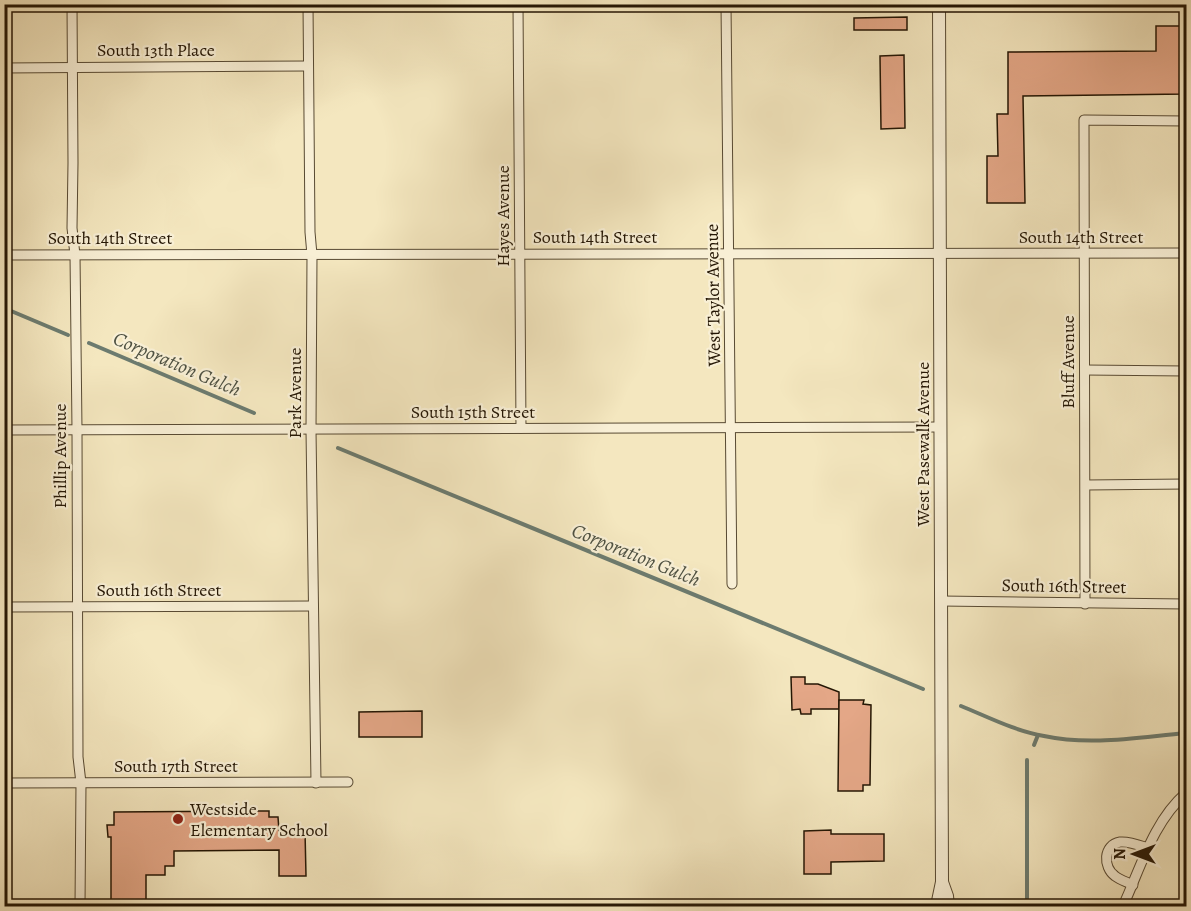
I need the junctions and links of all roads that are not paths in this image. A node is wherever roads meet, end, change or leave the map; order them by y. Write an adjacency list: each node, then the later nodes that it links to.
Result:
1 (72, 4): 7 (street, Phillip Avenue)
2 (308, 4): 6 (street, Park Avenue)
3 (518, 4): 12 (street, Hayes Avenue)
4 (726, 4): 13 (street, West Taylor Avenue)
5 (939, 4): 14 (street, West Pasewalk Avenue)
6 (308, 66): 7 (street, South 13th Place); 17 (street, Park Avenue)
7 (72, 67): 8 (street, South 13th Place); 16 (street, Phillip Avenue)
8 (4, 68)
9 (1186, 121): 10 (street, Bluff Avenue)
10 (1085, 253): 11 (street, South 14th Street); 14 (street, South 14th Street); 18 (street, Bluff Avenue)
11 (1186, 253)
12 (520, 254): 13 (street, South 14th Street); 17 (street, South 14th Street); 21 (street, Hayes Avenue)
13 (730, 254): 14 (street, South 14th Street); 22 (street, West Taylor Avenue)
14 (941, 254): 20 (street, West Pasewalk Avenue)
15 (4, 255): 16 (street, South 14th Street)
16 (75, 255): 17 (street, South 14th Street); 24 (street, Phillip Avenue)
17 (312, 255): 25 (street, Park Avenue)
18 (1085, 370): 19 (street); 27 (street, Bluff Avenue)
19 (1186, 371)
20 (941, 427): 22 (street, South 15th Street); 29 (street, West Pasewalk Avenue)
21 (521, 428): 22 (street, South 15th Street); 25 (street, South 15th Street)
22 (730, 428): 28 (street, West Taylor Avenue)
23 (4, 430): 24 (street, South 15th Street)
24 (77, 430): 25 (street, South 15th Street); 32 (street, Phillip Avenue)
25 (311, 430): 33 (street, Park Avenue)
26 (1186, 483): 27 (street)
27 (1086, 485): 30 (street, Bluff Avenue)
28 (732, 584)
29 (941, 602): 30 (street, South 16th Street); 41 (street, West Pasewalk Avenue)
30 (1085, 603): 31 (street, South 16th Street)
31 (1186, 604)
32 (78, 606): 33 (street, South 16th Street); 34 (street, South 16th Street); 37 (street, Phillip Avenue)
33 (313, 606): 38 (street, Park Avenue)
34 (4, 607)
35 (348, 782): 38 (street, South 17th Street)
36 (4, 783): 37 (street, South 17th Street)
37 (81, 783): 38 (street, South 17th Street); 43 (street, Phillip Avenue)
38 (316, 783)
39 (1186, 793): 40 (street)
40 (1148, 848): 42 (street); 42 (street)
41 (942, 882): 44 (street, West Pasewalk Avenue); 45 (street, West Pasewalk Avenue)
42 (1133, 885): 46 (street)
43 (80, 906)
44 (936, 906)
45 (948, 906)
46 (1123, 906)

